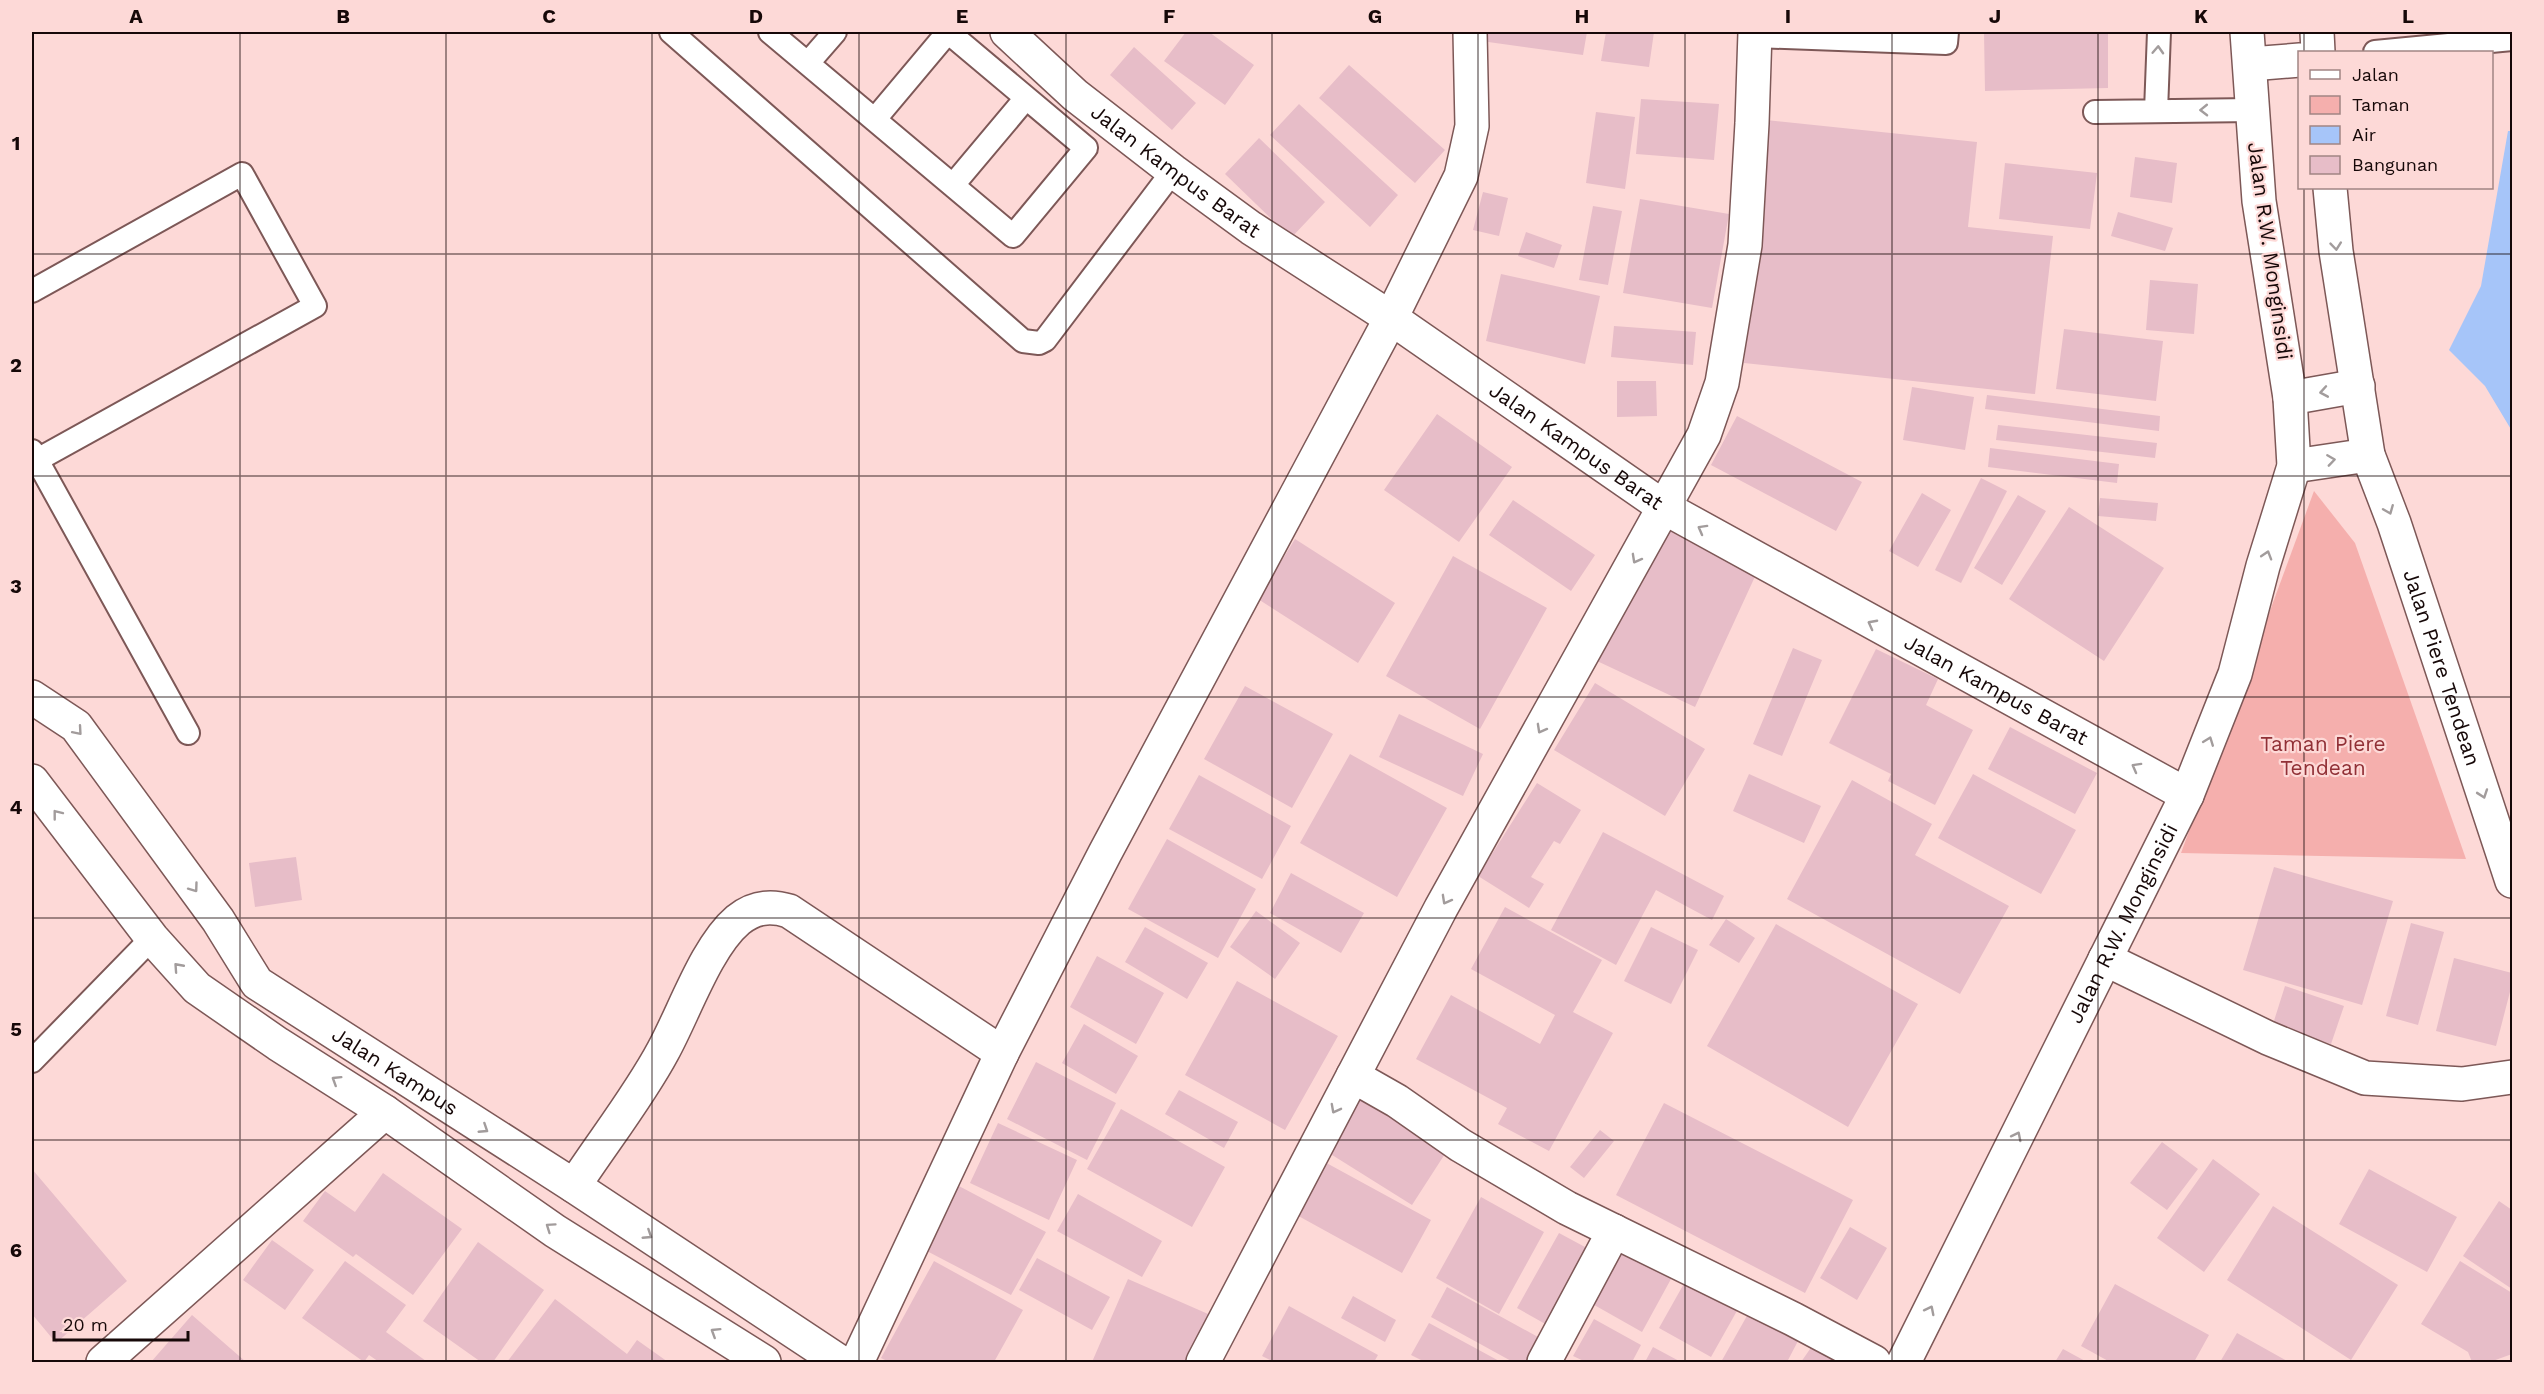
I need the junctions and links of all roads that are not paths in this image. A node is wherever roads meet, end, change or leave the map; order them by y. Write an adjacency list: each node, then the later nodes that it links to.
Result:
1 (671, 32): 23 (lane)
2 (770, 32): 16 (lane)
3 (835, 32): 16 (lane)
4 (948, 32): 18 (lane); 22 (lane)
5 (1007, 32): 23 (main road, Jalan Kampus Barat)
6 (1470, 32): 27 (main road)
7 (1947, 32): 11 (lane)
8 (2159, 32): 20 (lane, one-way to 8)
9 (2247, 32): 17 (main road, Jalan R.W. Monginsidi)
10 (2318, 32): 13 (main road)
11 (1755, 34): 33 (main road)
12 (2512, 39): 14 (lane)
13 (2318, 51)
14 (2386, 51)
15 (2298, 60): 17 (main road)
16 (808, 63): 22 (lane)
17 (2250, 64): 19 (main road, Jalan R.W. Monginsidi)
18 (1026, 98): 24 (lane); 24 (lane)
19 (2253, 110): 20 (lane, one-way to 20); 29 (main road, Jalan R.W. Monginsidi)
20 (2156, 111): 21 (lane)
21 (2095, 112)
22 (875, 119): 24 (lane)
23 (1173, 171): 27 (main road, Jalan Kampus Barat)
24 (953, 185)
25 (2330, 189): 28 (main road, one-way to 28)
26 (32, 291): 31 (lane)
27 (1391, 318): 33 (main road, Jalan Kampus Barat); 41 (main road)
28 (2358, 386): 29 (main road, one-way to 29); 30 (main road)
29 (2290, 398): 32 (main road, Jalan R.W. Monginsidi)
30 (2368, 455): 32 (main road, one-way to 30); 38 (main road, Jalan Piere Tendean, one-way to 38)
31 (34, 456): 35 (lane)
32 (2294, 466): 37 (main road, Jalan R.W. Monginsidi, one-way to 32)
33 (1665, 508): 37 (main road, Jalan Kampus Barat, one-way to 33); 43 (main road, one-way to 43)
34 (32, 697): 46 (main road, Jalan Kampus, one-way to 46)
35 (188, 733)
36 (32, 781): 39 (main road, Jalan Kampus, one-way to 36)
37 (2187, 795): 40 (main road, Jalan R.W. Monginsidi)
38 (2512, 881)
39 (152, 938): 42 (lane); 45 (main road, Jalan Kampus, one-way to 39)
40 (2105, 959): 44 (main road); 55 (main road, Jalan R.W. Monginsidi, one-way to 40)
41 (1002, 1053): 46 (main road); 51 (main road)
42 (32, 1061)
43 (1353, 1076): 47 (main road); 52 (main road, one-way to 52)
44 (2512, 1077)
45 (385, 1112): 48 (main road); 49 (main road, Jalan Kampus, one-way to 45)
46 (574, 1186): 50 (main road, Jalan Kampus, one-way to 50)
47 (1614, 1231): 53 (main road); 54 (main road)
48 (103, 1362)
49 (765, 1362)
50 (840, 1362)
51 (857, 1362)
52 (1203, 1362)
53 (1544, 1362)
54 (1874, 1362)
55 (1904, 1362)

